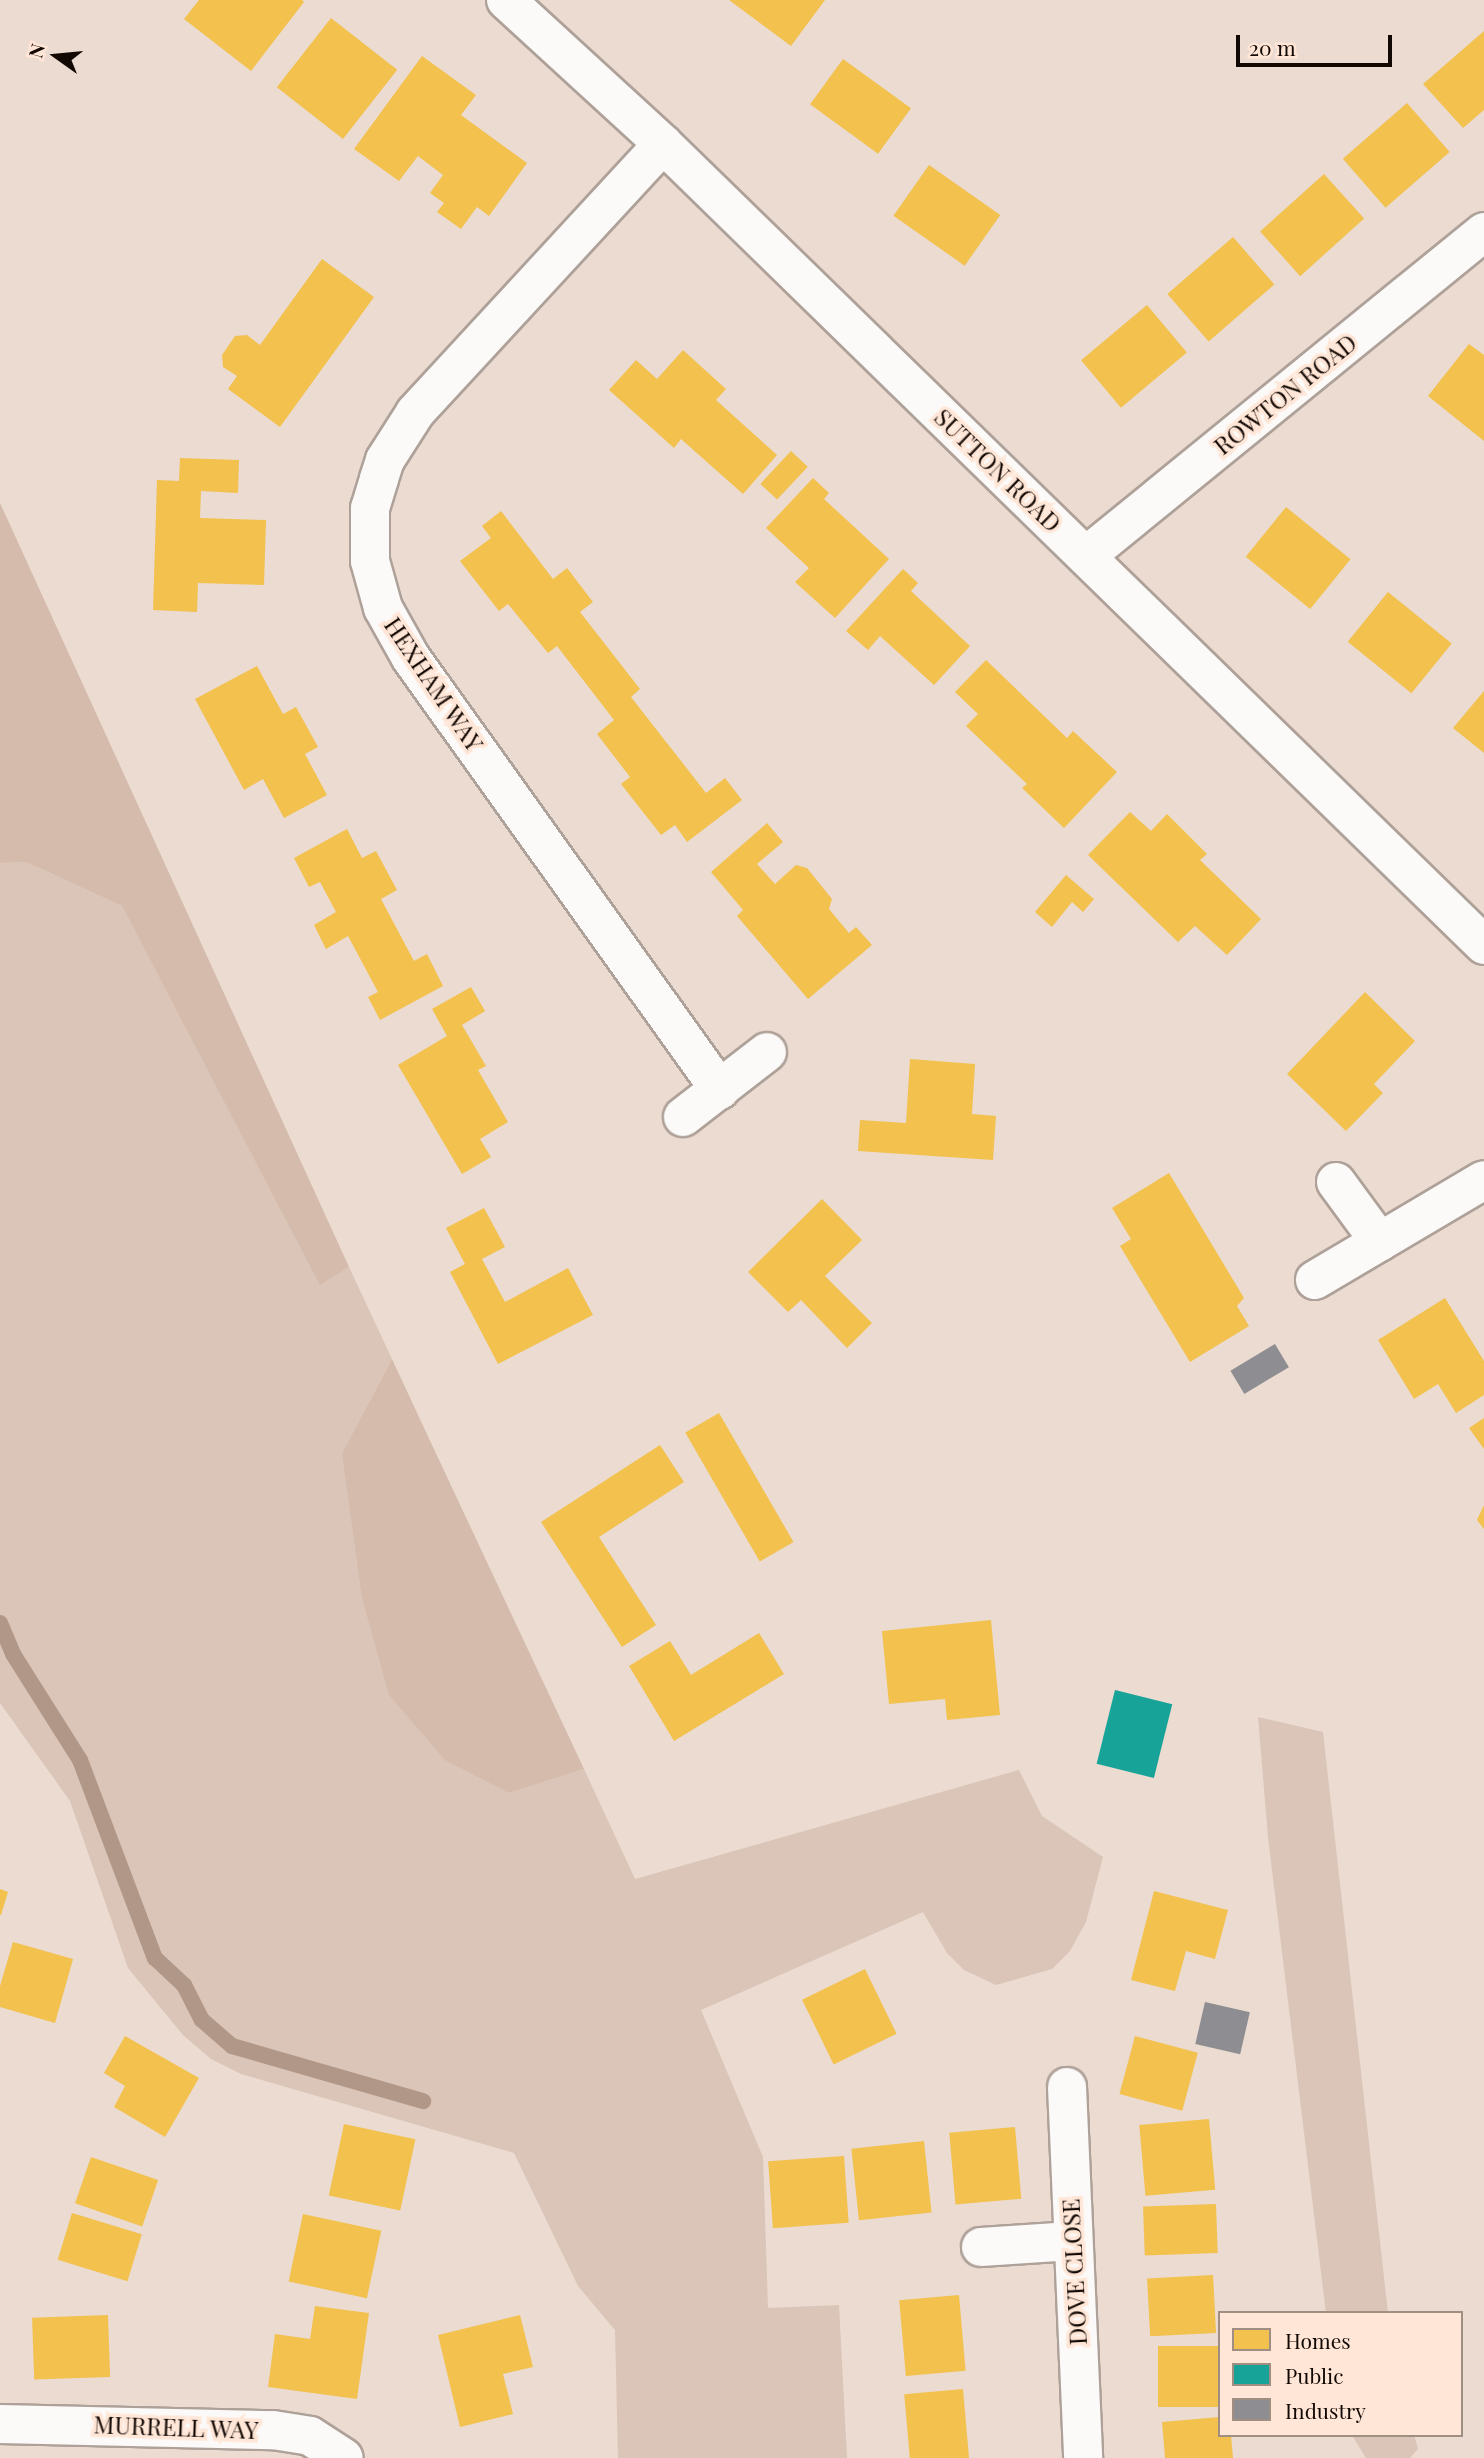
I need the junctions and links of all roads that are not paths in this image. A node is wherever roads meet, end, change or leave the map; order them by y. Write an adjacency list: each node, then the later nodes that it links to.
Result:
1 (506, 0): 2 (street, SUTTON ROAD)
2 (663, 144): 4 (street, SUTTON ROAD); 7 (street, HEXHAM WAY)
3 (1478, 246): 4 (street, ROWTON ROAD)
4 (1086, 556): 5 (street, SUTTON ROAD)
5 (1484, 945)
6 (767, 1052): 7 (street)
7 (720, 1090): 8 (street)
8 (683, 1117)
9 (1484, 1180): 11 (street)
10 (1336, 1182): 11 (street)
11 (1380, 1242): 12 (street)
12 (1315, 1280)
13 (1067, 2087): 14 (street, DOVE CLOSE)
14 (1072, 2241): 15 (street); 18 (street, DOVE CLOSE)
15 (981, 2247)
16 (0, 2424): 17 (street, MURRELL WAY)
17 (344, 2458)
18 (1083, 2458)

